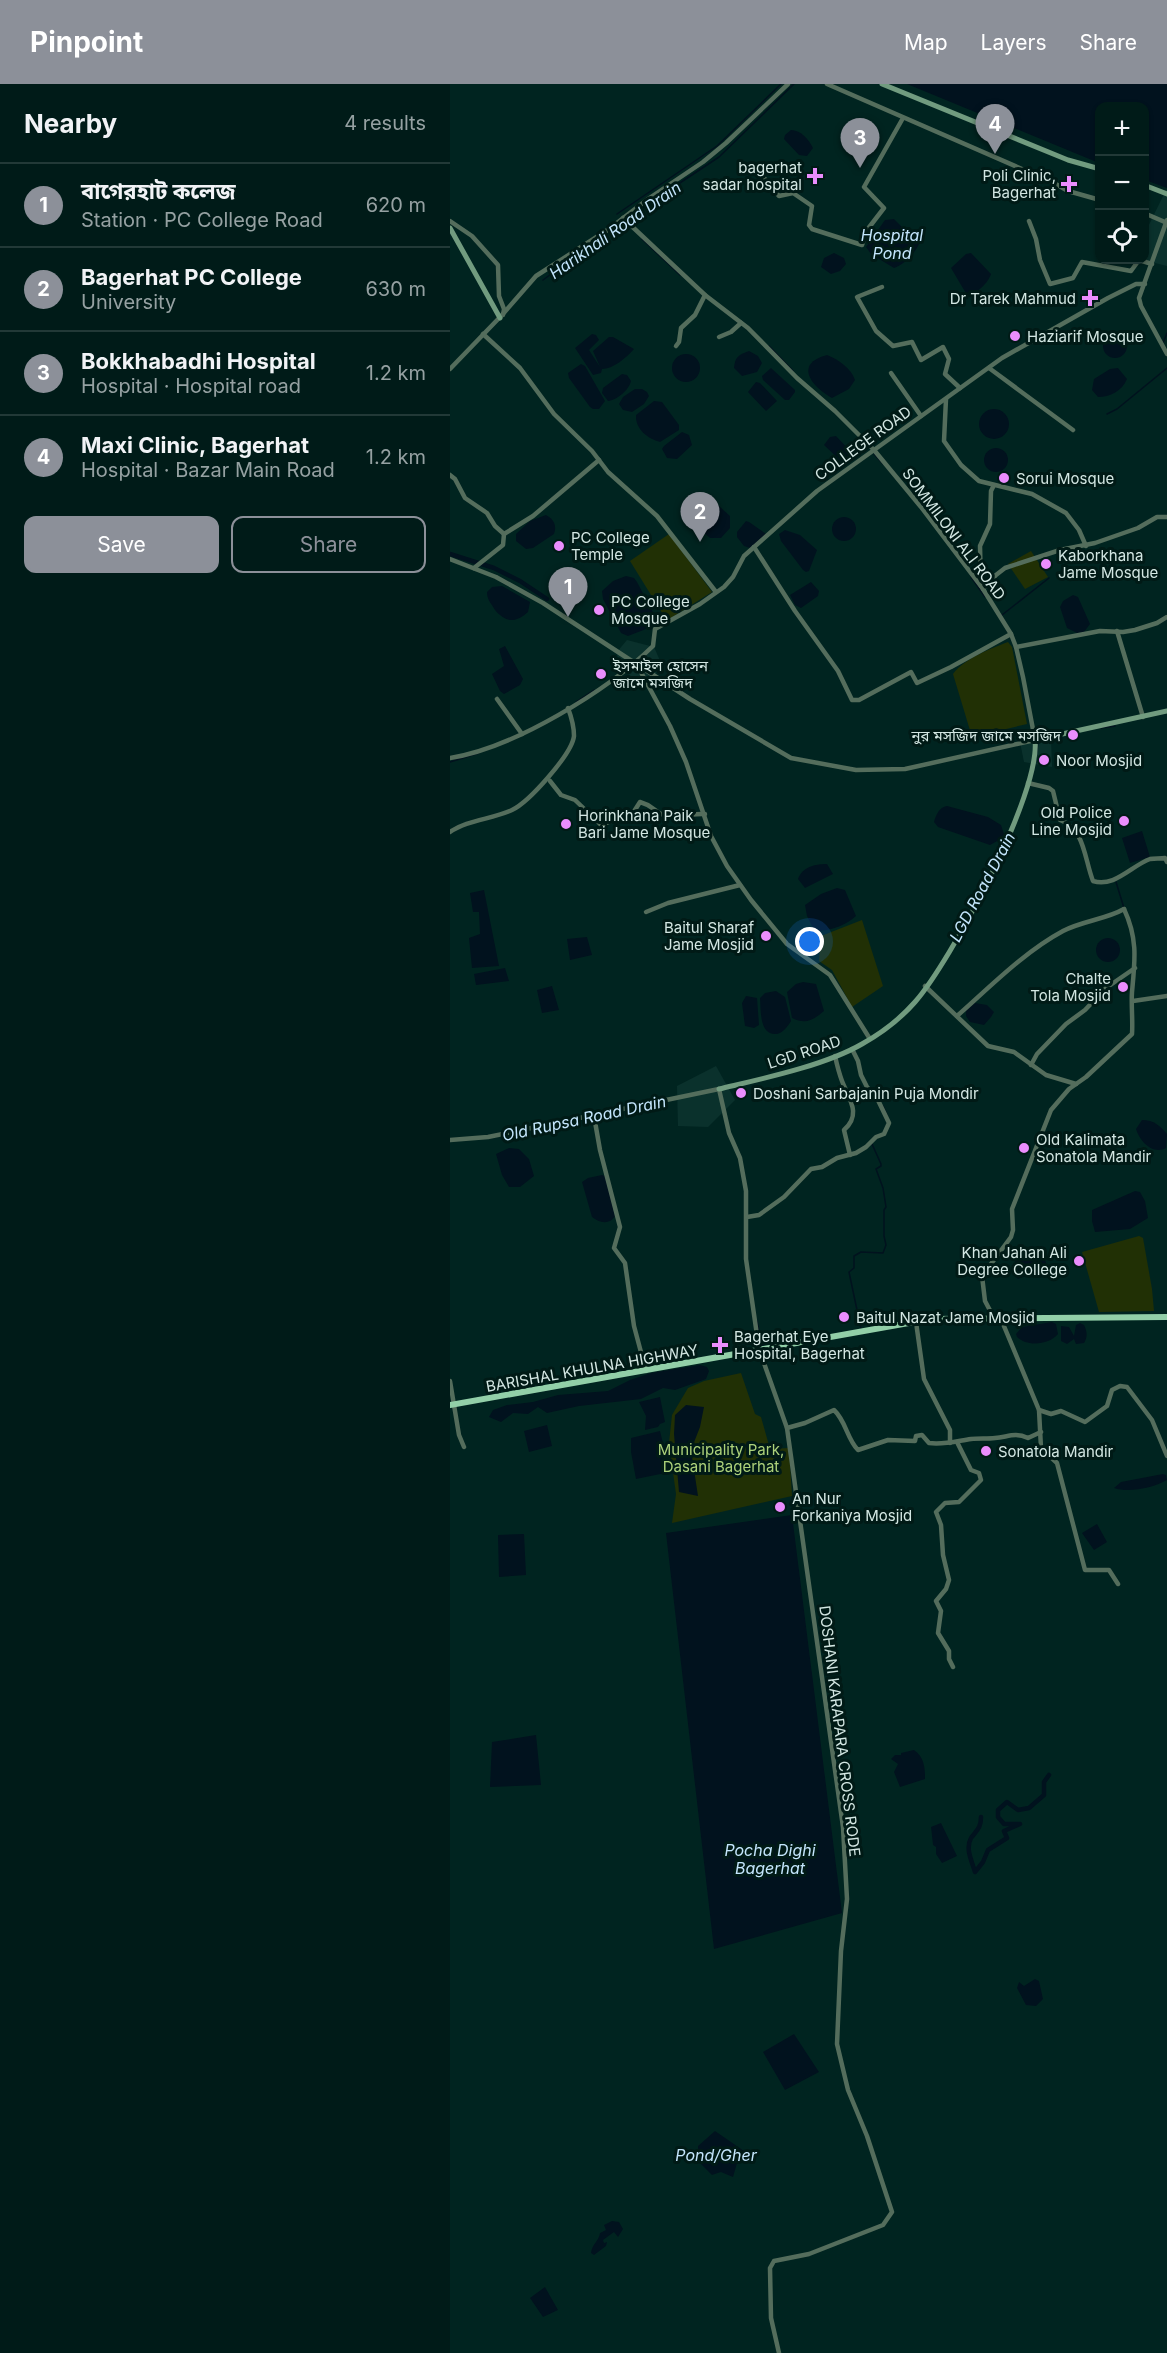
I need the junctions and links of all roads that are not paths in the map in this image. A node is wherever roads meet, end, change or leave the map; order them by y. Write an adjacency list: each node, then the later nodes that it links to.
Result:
1 (788, 84): 11 (street)
2 (827, 84): 4 (street)
3 (882, 84): 5 (main road)
4 (903, 118): 6 (street); 9 (street)
5 (1095, 168)
6 (760, 173)
7 (1149, 187): 8 (main road)
8 (1167, 194)
9 (1095, 199)
10 (1149, 215): 14 (street)
11 (623, 218): 19 (street, SOMMILONI ALI ROAD); 20 (street)
12 (450, 221): 20 (street)
13 (1029, 221): 16 (street)
14 (1167, 222): 16 (street)
15 (450, 228): 20 (main road)
16 (1152, 264): 17 (street)
17 (1144, 284): 25 (street); 27 (street, COLLEGE ROAD)
18 (882, 286): 29 (street)
19 (705, 295): 21 (street, SOMMILONI ALI ROAD); 24 (street)
20 (501, 317): 22 (street)
21 (741, 323): 23 (street); 33 (street, SOMMILONI ALI ROAD)
22 (483, 334): 26 (street); 34 (street)
23 (719, 336)
24 (676, 346)
25 (1167, 354)
26 (450, 368)
27 (989, 368): 29 (street, COLLEGE ROAD); 32 (street)
28 (891, 373): 31 (street)
29 (960, 388): 30 (street, COLLEGE ROAD)
30 (946, 399): 31 (street, COLLEGE ROAD); 36 (street)
31 (921, 416): 33 (street, COLLEGE ROAD)
32 (1074, 430)
33 (874, 450): 40 (street, COLLEGE ROAD); 43 (street, SOMMILONI ALI ROAD)
34 (599, 460): 38 (street); 44 (street)
35 (450, 475): 38 (street)
36 (994, 485): 39 (street); 43 (street)
37 (1167, 517): 39 (street)
38 (504, 534): 42 (street)
39 (1086, 546): 43 (street)
40 (754, 547): 44 (street, COLLEGE ROAD); 47 (street)
41 (450, 559): 42 (street)
42 (474, 568): 49 (street)
43 (982, 588): 47 (street, SOMMILONI ALI ROAD)
44 (716, 592): 49 (street, COLLEGE ROAD)
45 (1167, 617): 46 (street)
46 (1117, 631): 48 (street); 53 (street)
47 (1011, 634): 48 (street, SOMMILONI ALI ROAD)
48 (1016, 647): 55 (street, SOMMILONI ALI ROAD)
49 (634, 661): 51 (street); 55 (street); 59 (street)
50 (497, 699): 54 (street)
51 (568, 708): 54 (street); 60 (street)
52 (1167, 711): 53 (main road)
53 (1143, 717): 55 (main road)
54 (522, 734): 56 (street)
55 (1035, 740): 58 (main road, LGD ROAD)
56 (450, 758)
57 (550, 782): 59 (street)
58 (1028, 783): 61 (street); 65 (main road, LGD ROAD)
59 (705, 814): 62 (street)
60 (450, 832)
61 (1167, 862)
62 (740, 885): 63 (street); 69 (street)
63 (646, 912)
64 (1135, 968): 67 (street); 68 (street); 72 (street)
65 (925, 987): 68 (street); 69 (main road, LGD ROAD)
66 (1167, 996): 67 (street)
67 (1133, 1001): 73 (street)
68 (957, 1016): 72 (street)
69 (870, 1039): 70 (main road, LGD ROAD)
70 (852, 1049): 71 (main road, LGD ROAD); 77 (street)
71 (836, 1056): 74 (main road, LGD ROAD); 77 (street)
72 (1031, 1065): 73 (street)
73 (1076, 1084): 80 (street)
74 (719, 1089): 76 (street); 78 (street, DOSHANI KARAPARA CROSS RODE)
75 (594, 1116): 84 (street)
76 (450, 1140)
77 (850, 1155): 78 (street)
78 (747, 1217): 83 (street, DOSHANI KARAPARA CROSS RODE)
79 (1167, 1317): 81 (highway, BARISHAL KHULNA HIGHWAY)
80 (994, 1318): 81 (highway, BARISHAL KHULNA HIGHWAY); 82 (highway, BARISHAL KHULNA HIGHWAY)
81 (1002, 1318): 87 (street)
82 (916, 1322): 83 (highway, BARISHAL KHULNA HIGHWAY); 91 (street)
83 (759, 1349): 84 (highway, BARISHAL KHULNA HIGHWAY); 88 (street, DOSHANI KARAPARA CROSS RODE)
84 (646, 1371): 86 (highway, BARISHAL KHULNA HIGHWAY)
85 (450, 1381): 86 (street)
86 (451, 1405): 92 (street)
87 (1039, 1410): 89 (street); 93 (street)
88 (787, 1428): 91 (street); 96 (street, DOSHANI KARAPARA CROSS RODE)
89 (1041, 1432): 90 (street); 94 (street)
90 (957, 1442): 91 (street); 95 (street)
91 (950, 1443)
92 (464, 1447)
93 (1167, 1453)
94 (1118, 1584)
95 (953, 1667)
96 (779, 2353)

